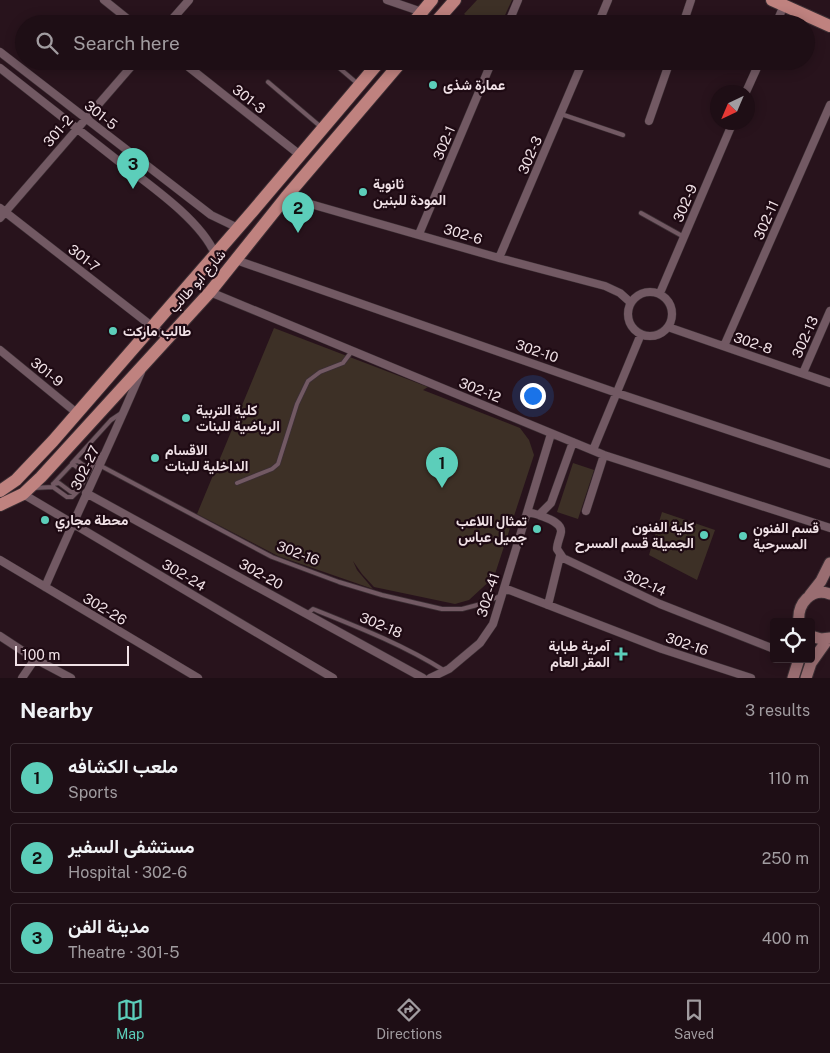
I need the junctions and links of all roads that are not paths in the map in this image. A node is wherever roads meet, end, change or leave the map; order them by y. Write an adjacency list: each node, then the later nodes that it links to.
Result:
1 (104, 0): 11 (street)
2 (189, 0): 12 (street)
3 (387, 0): 10 (street)
4 (432, 0): 10 (main road)
5 (454, 0): 14 (main road)
6 (518, 0): 15 (street)
7 (608, 0): 16 (street)
8 (691, 0): 17 (street)
9 (778, 3): 18 (main road)
10 (422, 12): 13 (main road)
11 (123, 15)
12 (176, 15)
13 (420, 15)
14 (442, 15)
15 (512, 15)
16 (602, 15)
17 (686, 15)
18 (805, 15)
19 (815, 19): 20 (main road)
20 (830, 26)
21 (0, 52): 22 (street, 301-5)
22 (15, 63)
23 (0, 68): 35 (street, 301-5)
24 (19, 70): 35 (street)
25 (24, 70): 41 (street, 301-5)
26 (128, 70): 41 (street, 301-2)
27 (192, 70): 47 (street, 301-3)
28 (341, 70): 38 (lane)
29 (373, 70): 38 (main road, شارع ابو طالب)
30 (394, 70): 51 (main road, شارع ابو طالب)
31 (488, 70): 56 (street, 302-1)
32 (579, 70): 40 (street, 302-3)
33 (667, 70): 42 (street)
34 (756, 70): 37 (street)
35 (13, 78): 43 (street, 301-5)
36 (268, 82): 44 (lane)
37 (749, 85)
38 (360, 86): 44 (main road, شارع ابو طالب)
39 (830, 105): 69 (street, 302-11)
40 (561, 114): 46 (lane); 59 (street, 302-3)
41 (86, 118): 43 (street, 301-2); 48 (street, 301-5)
42 (649, 121)
43 (77, 128): 49 (street, 301-5); 52 (street, 301-2)
44 (323, 129): 47 (main road, شارع ابو طالب)
45 (730, 130): 57 (street, 302-9)
46 (623, 135)
47 (300, 156): 50 (main road, شارع ابو طالب)
48 (160, 177): 49 (street); 55 (street, 301-5)
49 (152, 187): 58 (street, 301-5)
50 (273, 188): 51 (main road); 53 (main road, شارع ابو طالب)
51 (286, 197): 56 (street, 302-6); 60 (main road, شارع ابو طالب)
52 (2, 212): 65 (street, 301-7)
53 (252, 212): 55 (main road, شارع ابو طالب); 61 (main road)
54 (641, 213): 57 (lane)
55 (238, 228): 58 (main road, شارع ابو طالب)
56 (420, 234): 59 (street, 302-6)
57 (684, 237): 62 (street, 302-9)
58 (215, 254): 65 (main road, شارع ابو طالب)
59 (499, 258): 63 (street, 302-6)
60 (236, 260): 61 (main road, شارع ابو طالب); 75 (street, 302-10)
61 (210, 292): 68 (main road, شارع ابو طالب); 71 (street, 302-12)
62 (660, 293): 63 (street); 66 (street)
63 (630, 302): 67 (street)
64 (830, 312): 73 (street, 302-13)
65 (153, 327): 68 (street, 301-7); 77 (main road, شارع ابو طالب)
66 (668, 327): 67 (street); 69 (street, 302-8)
67 (641, 334): 75 (street)
68 (167, 338): 72 (main road, شارع ابو طالب)
69 (724, 346): 73 (street, 302-8)
70 (0, 350): 77 (street, 301-9)
71 (352, 351): 78 (street, 302-12); 89 (lane)
72 (146, 360): 76 (street, 302-27); 93 (main road, شارع ابو طالب)
73 (802, 373): 74 (street, 302-8)
74 (830, 383)
75 (617, 393): 81 (street); 84 (street, 302-10)
76 (124, 411): 80 (street, 302-27); 83 (lane)
77 (78, 414): 91 (main road, شارع ابو طالب)
78 (551, 434): 79 (street, 302-12); 96 (street, 302-41)
79 (573, 442): 81 (street, 302-12); 97 (street)
80 (110, 445): 85 (lane); 86 (street, 302-27)
81 (593, 450): 82 (street, 302-12)
82 (604, 455): 95 (street); 99 (street, 302-12)
83 (72, 463): 85 (lane); 87 (lane)
84 (830, 464)
85 (92, 466): 87 (lane); 92 (lane)
86 (101, 466): 92 (street, 302-27); 104 (lane, 302-16)
87 (68, 467): 88 (lane)
88 (54, 483): 90 (lane); 92 (lane)
89 (237, 483)
90 (50, 487): 92 (lane); 93 (lane)
91 (0, 491)
92 (82, 491): 98 (street, 302-27); 108 (street, 302-20)
93 (25, 492): 94 (main road, شارع ابو طالب); 98 (street, 302-24)
94 (0, 505)
95 (586, 511)
96 (528, 512): 97 (street); 104 (street, 302-41)
97 (539, 515): 100 (street)
98 (73, 522): 103 (street, 302-27); 120 (street, 302-24)
99 (830, 528)
100 (560, 556): 107 (street); 113 (street, 302-14)
101 (0, 560): 103 (street, 302-26)
102 (830, 564): 106 (main road)
103 (45, 587): 119 (street, 302-26)
104 (502, 592): 107 (street, 302-16); 116 (street, 302-41)
105 (830, 594): 106 (main road)
106 (810, 595): 109 (main road)
107 (548, 605): 123 (street, 302-16)
108 (307, 614): 116 (lane, 302-18); 121 (street, 302-20)
109 (800, 618)
110 (0, 636): 114 (street)
111 (815, 638): 112 (main road)
112 (829, 638): 125 (main road)
113 (770, 647)
114 (35, 658): 117 (street); 118 (street)
115 (798, 663): 124 (main road)
116 (445, 671): 122 (street, 302-41)
117 (22, 678)
118 (71, 678)
119 (198, 678)
120 (333, 678)
121 (423, 678)
122 (430, 678)
123 (751, 678)
124 (793, 678)
125 (806, 678)

